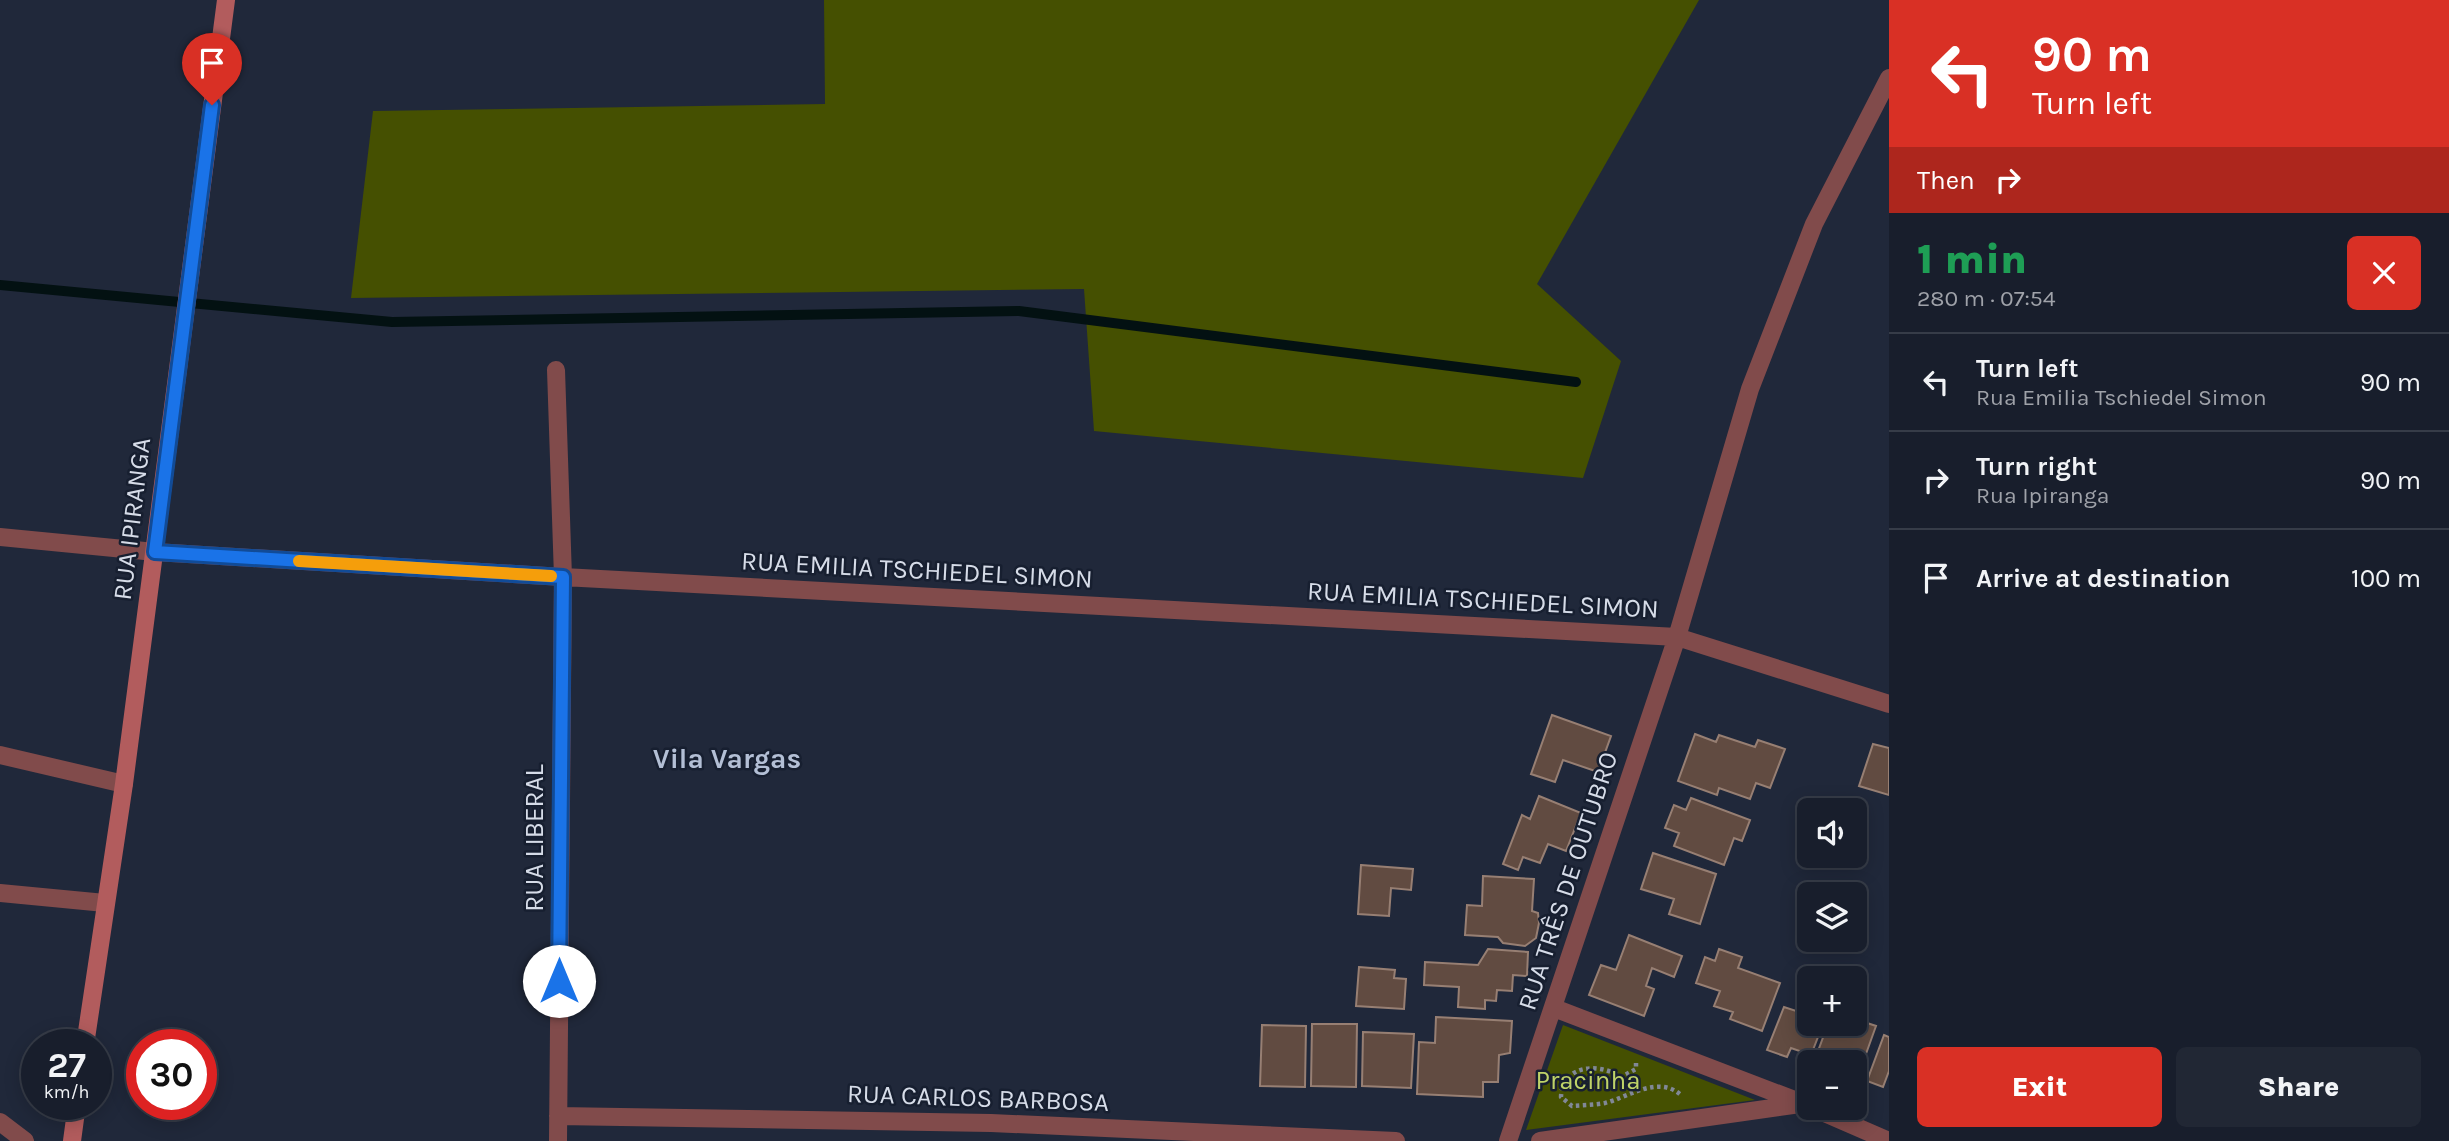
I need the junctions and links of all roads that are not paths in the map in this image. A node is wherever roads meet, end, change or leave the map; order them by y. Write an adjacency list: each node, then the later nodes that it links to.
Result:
1 (226, 0): 5 (main road, RUA IPIRANGA)
2 (1889, 78): 7 (street, RUA TRÊS DE OUTUBRO)
3 (556, 370): 6 (street, RUA LIBERAL)
4 (0, 537): 5 (street, RUA EMILIA TSCHIEDEL SIMON)
5 (155, 552): 6 (street, RUA EMILIA TSCHIEDEL SIMON); 10 (main road, RUA IPIRANGA)
6 (563, 577): 7 (street, RUA EMILIA TSCHIEDEL SIMON); 17 (street, RUA LIBERAL)
7 (1677, 637): 8 (street, RUA EMILIA TSCHIEDEL SIMON); 13 (street, RUA TRÊS DE OUTUBRO)
8 (1889, 704)
9 (0, 755): 10 (street)
10 (124, 784): 12 (main road, RUA IPIRANGA)
11 (0, 893): 12 (street)
12 (105, 902): 14 (main road, RUA IPIRANGA)
13 (1554, 1008): 15 (street); 25 (street, RUA TRÊS DE OUTUBRO)
14 (88, 1029)
15 (1797, 1102)
16 (1797, 1107): 26 (street)
17 (558, 1116): 23 (street, RUA LIBERAL); 24 (street, RUA CARLOS BARBOSA)
18 (75, 1120): 22 (main road)
19 (1840, 1120): 27 (street)
20 (0, 1122): 21 (street)
21 (25, 1141)
22 (72, 1141)
23 (558, 1141)
24 (1396, 1141)
25 (1508, 1141)
26 (1540, 1141)
27 (1889, 1141)

